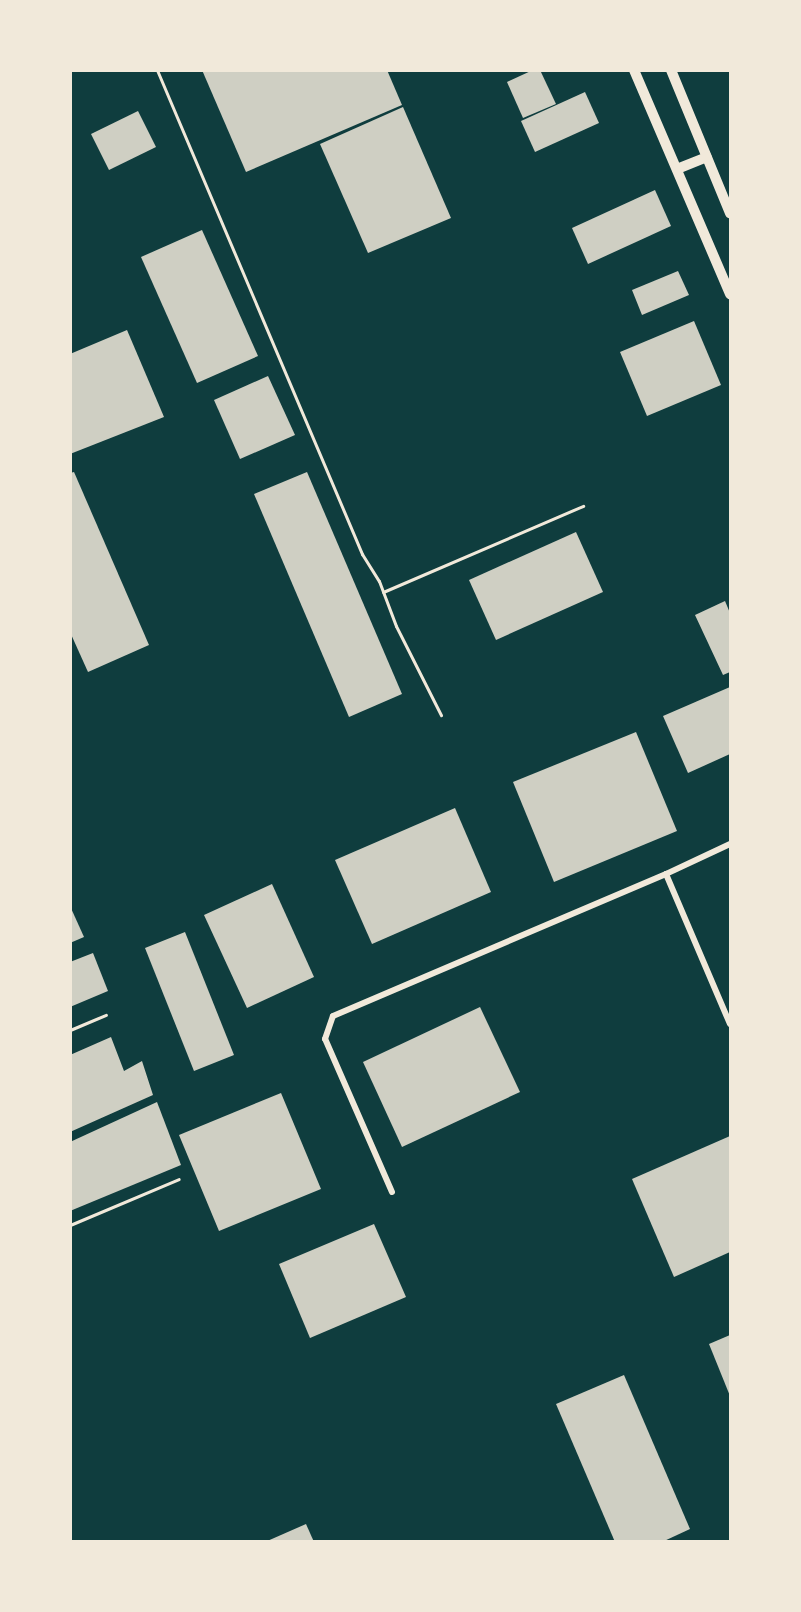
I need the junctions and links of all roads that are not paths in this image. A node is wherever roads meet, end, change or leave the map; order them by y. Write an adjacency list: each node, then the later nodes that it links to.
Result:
1 (157, 70): 9 (lane)
2 (634, 70): 5 (main road)
3 (671, 70): 4 (main road)
4 (707, 157): 5 (main road); 6 (main road)
5 (677, 169): 7 (main road)
6 (730, 213)
7 (730, 294)
8 (583, 506): 9 (lane)
9 (383, 592): 10 (lane)
10 (441, 715)
11 (730, 844): 12 (street)
12 (666, 874): 14 (street); 17 (street)
13 (106, 1015): 15 (lane)
14 (730, 1024)
15 (70, 1030)
16 (179, 1179): 18 (lane)
17 (392, 1192)
18 (70, 1225)

